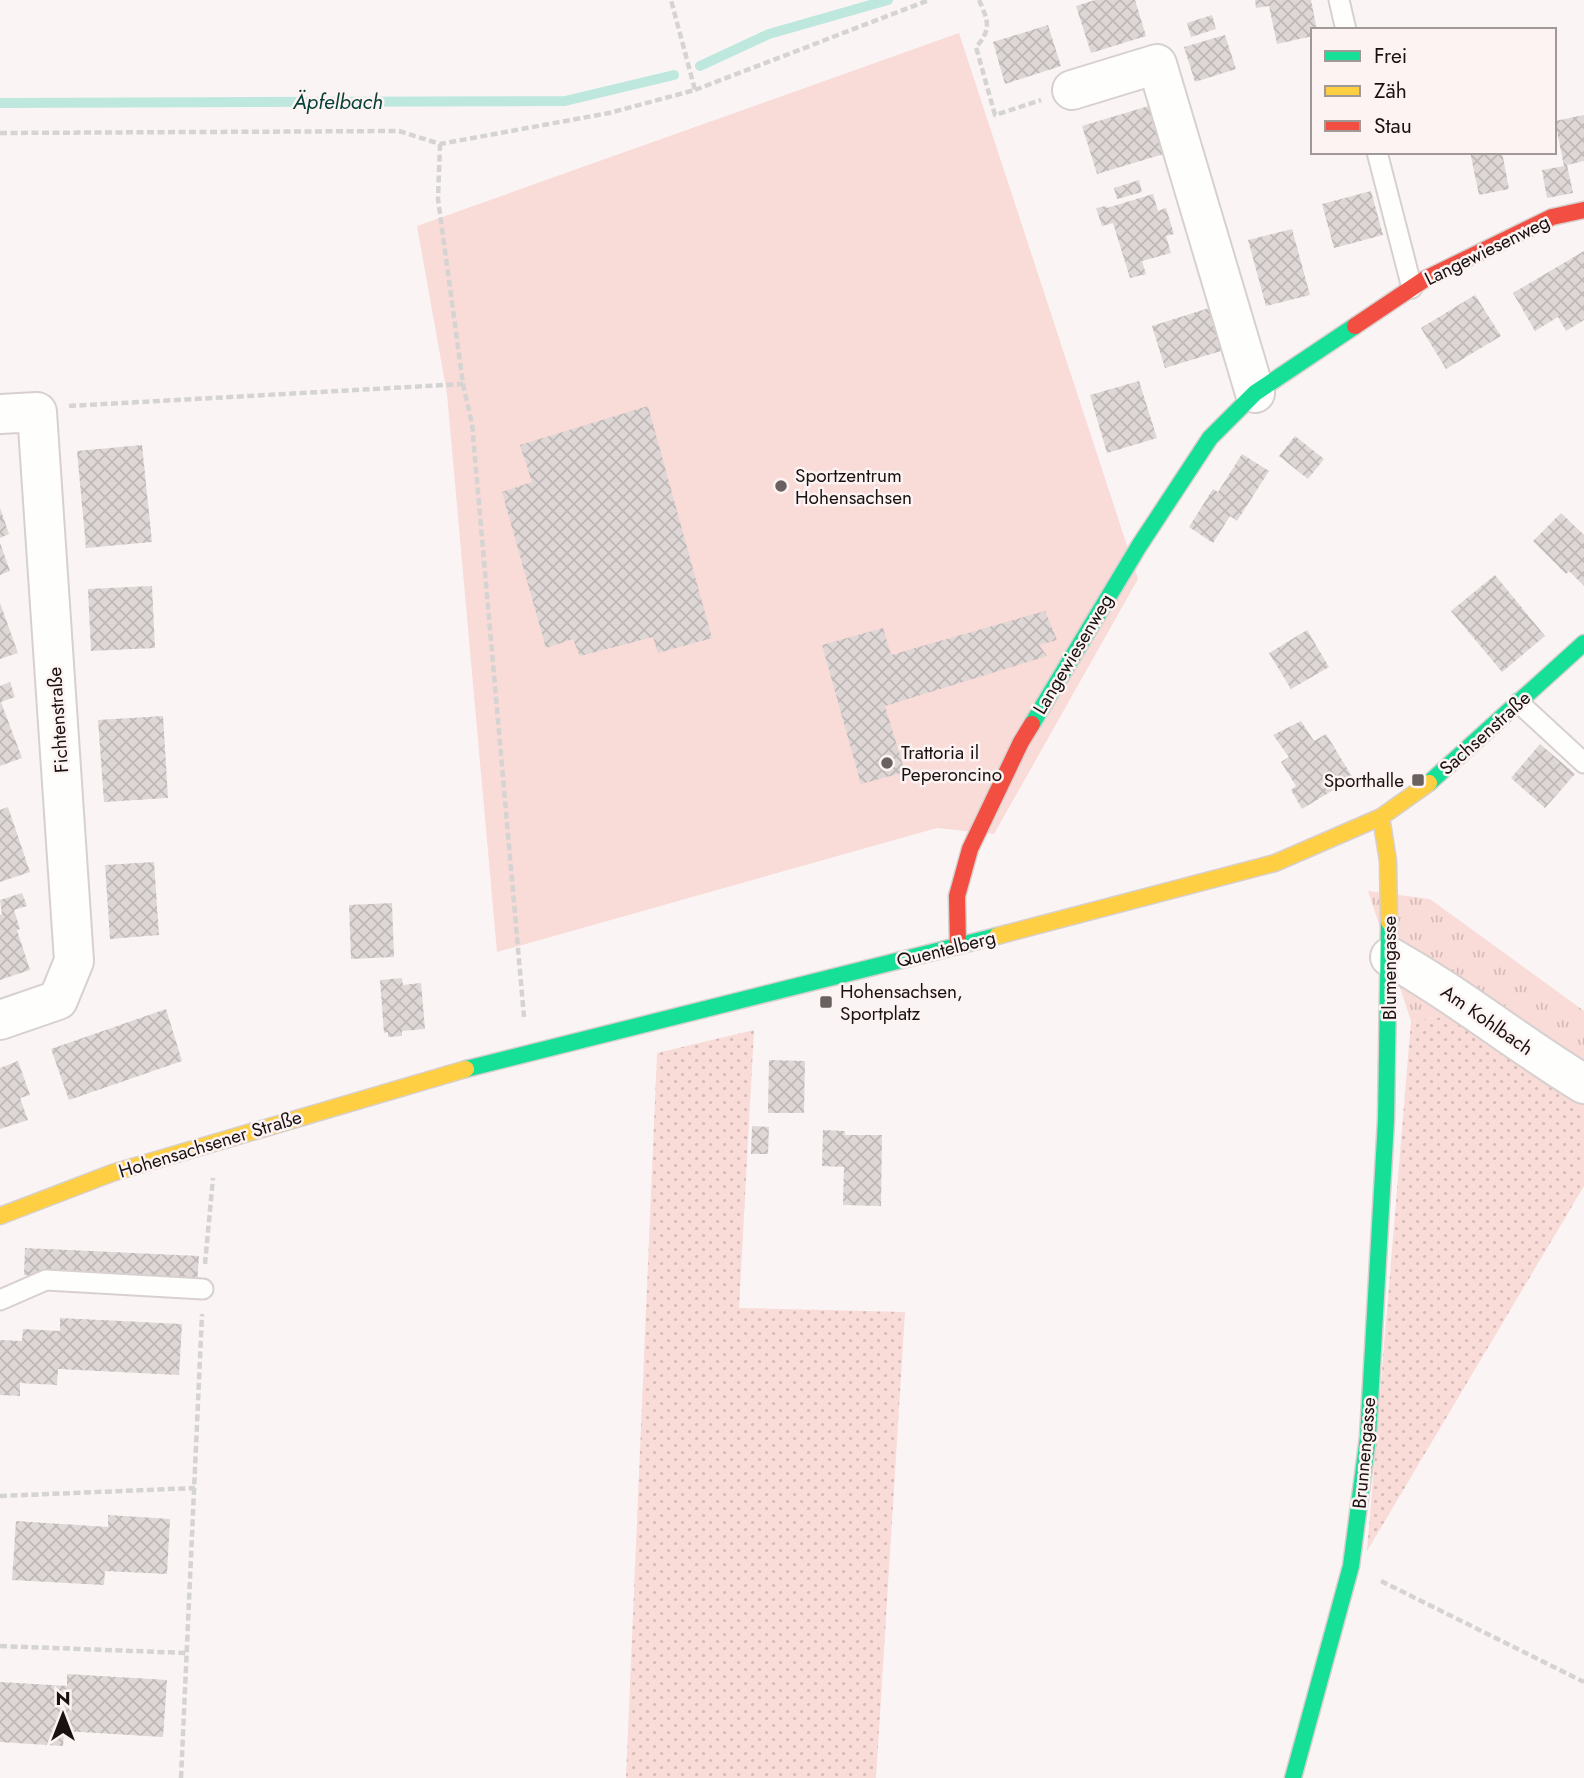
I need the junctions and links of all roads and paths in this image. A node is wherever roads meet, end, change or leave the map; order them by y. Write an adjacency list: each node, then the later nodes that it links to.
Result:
1 (671, 0): 6 (path)
2 (929, 0): 6 (path)
3 (979, 0): 7 (path)
4 (1339, 0): 5 (lane)
5 (1346, 28)
6 (695, 90): 9 (path)
7 (1072, 90): 14 (street)
8 (0, 133): 9 (path)
9 (440, 144): 13 (path)
10 (1378, 154): 12 (lane)
11 (1584, 210): 12 (street, Langewiesenweg)
12 (1412, 288): 14 (street, Langewiesenweg)
13 (463, 384): 15 (path); 23 (path)
14 (1255, 393): 20 (street, Langewiesenweg)
15 (19, 413): 22 (street, Fichtenstraße)
16 (1584, 643): 17 (street, Sachsenstraße)
17 (1519, 703): 18 (lane); 19 (street, Sachsenstraße)
18 (1584, 763)
19 (1381, 817): 20 (street, Quentelberg); 21 (street, Blumengasse)
20 (958, 946): 23 (street, Quentelberg)
21 (1390, 957): 25 (street, Am Kohlbach); 26 (street, Blumengasse)
22 (0, 1020)
23 (527, 1053): 24 (street, Quentelberg)
24 (424, 1081): 27 (street, Hohensachsener Straße)
25 (1584, 1084)
26 (1386, 1120): 33 (street, Brunnengasse)
27 (216, 1142): 28 (street, Hohensachsener Straße); 29 (path)
28 (0, 1216)
29 (203, 1289): 30 (lane); 31 (path)
30 (0, 1300)
31 (195, 1488): 32 (path); 35 (path)
32 (0, 1496)
33 (1351, 1566): 36 (path); 38 (street, Brunnengasse)
34 (0, 1646): 35 (path)
35 (187, 1653): 37 (path)
36 (1584, 1682)
37 (181, 1778)
38 (1293, 1778)

